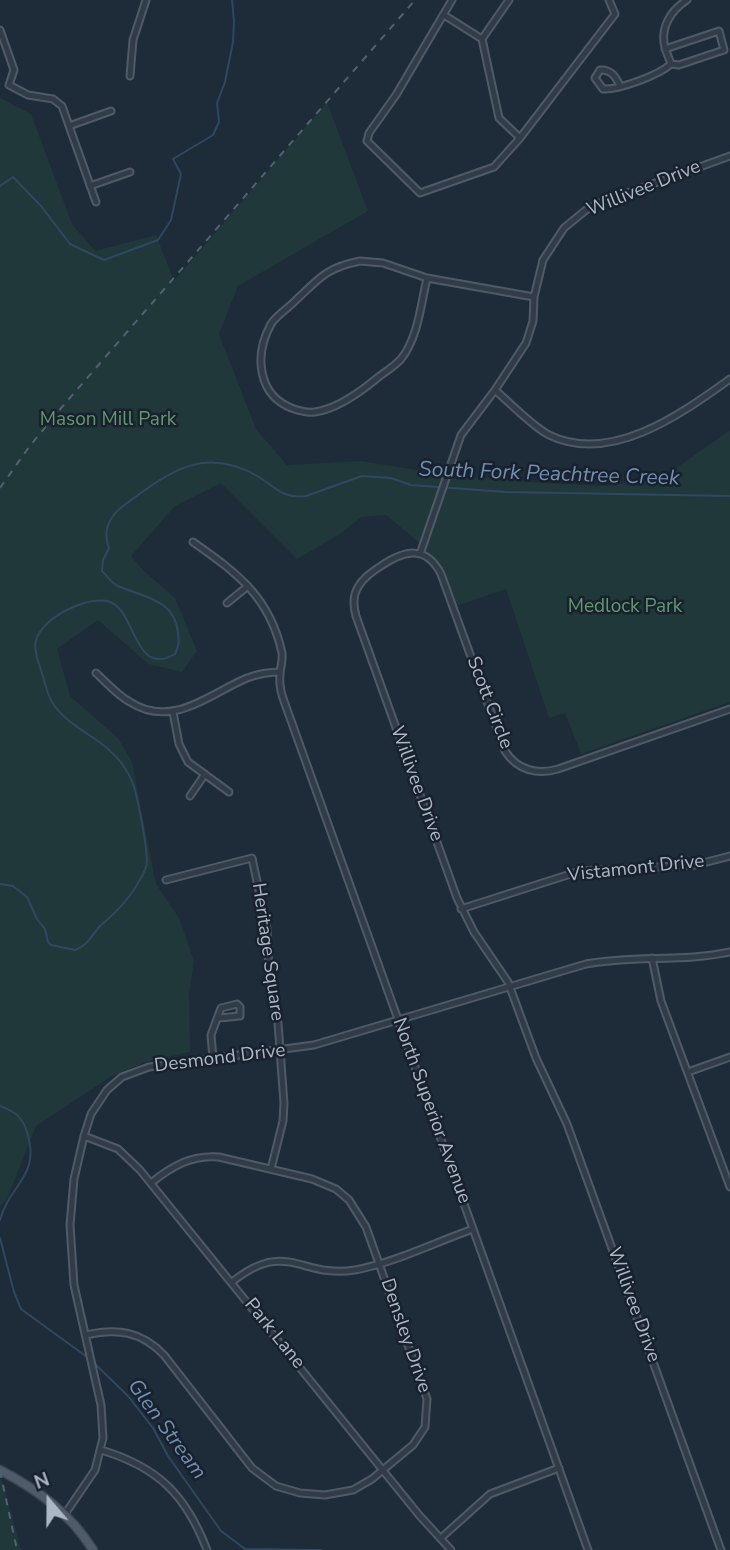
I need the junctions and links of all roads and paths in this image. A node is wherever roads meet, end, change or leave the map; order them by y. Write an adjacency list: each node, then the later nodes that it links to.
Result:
1 (146, 0): 11 (street)
2 (452, 0): 6 (street)
3 (509, 0): 8 (street)
4 (609, 0): 17 (street)
5 (687, 0): 9 (street)
6 (444, 16): 8 (street); 17 (street)
7 (0, 30): 12 (street)
8 (482, 39): 17 (street)
9 (666, 49): 10 (street); 10 (street)
10 (671, 64): 13 (street)
11 (130, 76)
12 (9, 85): 14 (street); 16 (street)
13 (620, 86): 13 (street)
14 (0, 89)
15 (111, 111): 16 (street)
16 (69, 126): 20 (street)
17 (520, 138)
18 (730, 156): 23 (street, Willivee Drive)
19 (130, 173): 20 (street)
20 (90, 186): 21 (street)
21 (96, 202)
22 (427, 278): 22 (street); 23 (street)
23 (534, 297): 25 (street, Willivee Drive)
24 (730, 379): 25 (street)
25 (495, 390): 27 (street, Willivee Drive)
26 (193, 542): 28 (street, North Superior Avenue)
27 (420, 554): 32 (street, Scott Circle); 39 (street, Willivee Drive)
28 (248, 586): 29 (street); 30 (street, North Superior Avenue)
29 (228, 603)
30 (280, 672): 33 (street); 44 (street, North Superior Avenue)
31 (96, 673): 33 (street)
32 (730, 709)
33 (173, 712): 34 (street)
34 (205, 774): 35 (street); 36 (street)
35 (229, 792)
36 (190, 796)
37 (730, 856): 39 (street, Vistamont Drive)
38 (166, 880): 45 (street, Heritage Square)
39 (461, 909): 42 (street, Willivee Drive)
40 (730, 952): 41 (street, Desmond Drive)
41 (652, 958): 42 (street, Desmond Drive); 48 (street)
42 (510, 987): 44 (street, Desmond Drive); 69 (street, Willivee Drive)
43 (219, 1017): 47 (street)
44 (399, 1021): 45 (street, Desmond Drive); 55 (street, North Superior Avenue)
45 (279, 1051): 47 (street, Desmond Drive); 52 (street)
46 (730, 1057): 48 (street)
47 (213, 1058): 49 (street, Desmond Drive)
48 (688, 1072): 51 (street)
49 (84, 1136): 53 (street, Park Lane); 58 (street, Desmond Drive)
50 (730, 1163): 51 (street)
51 (722, 1166): 54 (street)
52 (271, 1169): 53 (street, Densley Drive); 56 (street, Densley Drive)
53 (151, 1183): 57 (street, Park Lane)
54 (730, 1187)
55 (473, 1229): 56 (street); 60 (street, North Superior Avenue)
56 (379, 1263): 57 (street); 61 (street, Densley Drive)
57 (232, 1283): 61 (street, Park Lane)
58 (86, 1335): 59 (street, Desmond Drive); 61 (street, Densley Drive)
59 (101, 1450): 63 (street, Desmond Drive); 66 (street)
60 (559, 1468): 64 (street); 68 (street, North Superior Avenue)
61 (384, 1469): 64 (street, Park Lane)
62 (0, 1470): 63 (main road)
63 (65, 1514): 65 (main road)
64 (441, 1538): 67 (street, Park Lane)
65 (93, 1550)
66 (208, 1550)
67 (451, 1550)
68 (588, 1550)
69 (721, 1550)

